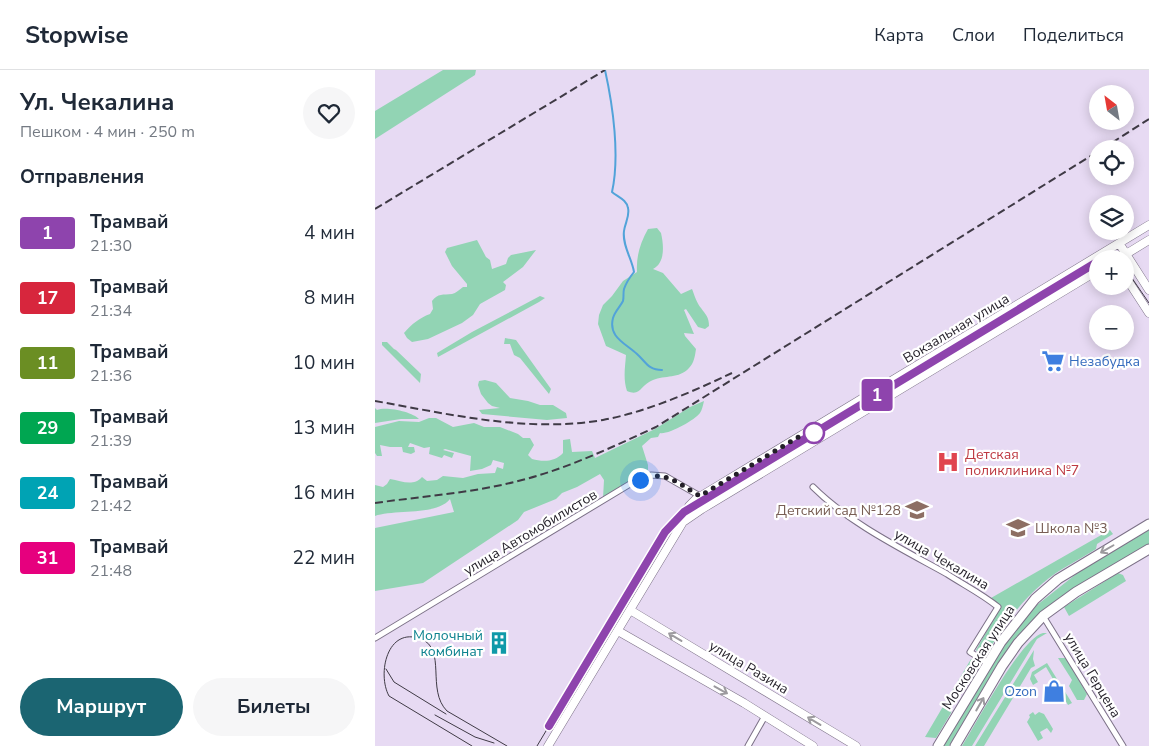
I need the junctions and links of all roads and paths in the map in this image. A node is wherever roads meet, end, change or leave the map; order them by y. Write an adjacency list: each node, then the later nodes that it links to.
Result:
1 (1149, 225): 3 (main road, Вокзальная улица)
2 (1149, 240): 6 (main road)
3 (1119, 243): 4 (main road, Вокзальная улица); 5 (main road)
4 (1108, 250)
5 (1123, 250)
6 (1133, 250)
7 (1089, 261): 14 (main road, Вокзальная улица)
8 (1134, 267): 11 (main road)
9 (1089, 276): 15 (main road, Вокзальная улица)
10 (1134, 290): 12 (main road)
11 (1149, 290)
12 (1149, 313)
13 (813, 487): 22 (street, улица Чекалина)
14 (700, 496): 15 (main road, Вокзальная улица); 21 (street, улица Автомобилистов)
15 (683, 522): 18 (main road, Вокзальная улица)
16 (1149, 524): 22 (main road, Московская улица, one-way to 22)
17 (1149, 549): 19 (main road, Московская улица)
18 (630, 610): 20 (main road, Вокзальная улица); 27 (main road, улица Разина, one-way to 18)
19 (1043, 616): 29 (main road, Московская улица, one-way to 19); 30 (street, улица Герцена)
20 (618, 631): 23 (main road, one-way to 23); 24 (main road, Вокзальная улица)
21 (375, 638)
22 (988, 663): 28 (main road, Московская улица)
23 (765, 716): 25 (street); 26 (main road)
24 (548, 746)
25 (748, 746)
26 (813, 746)
27 (856, 746)
28 (938, 746)
29 (955, 746)
30 (1123, 746)

